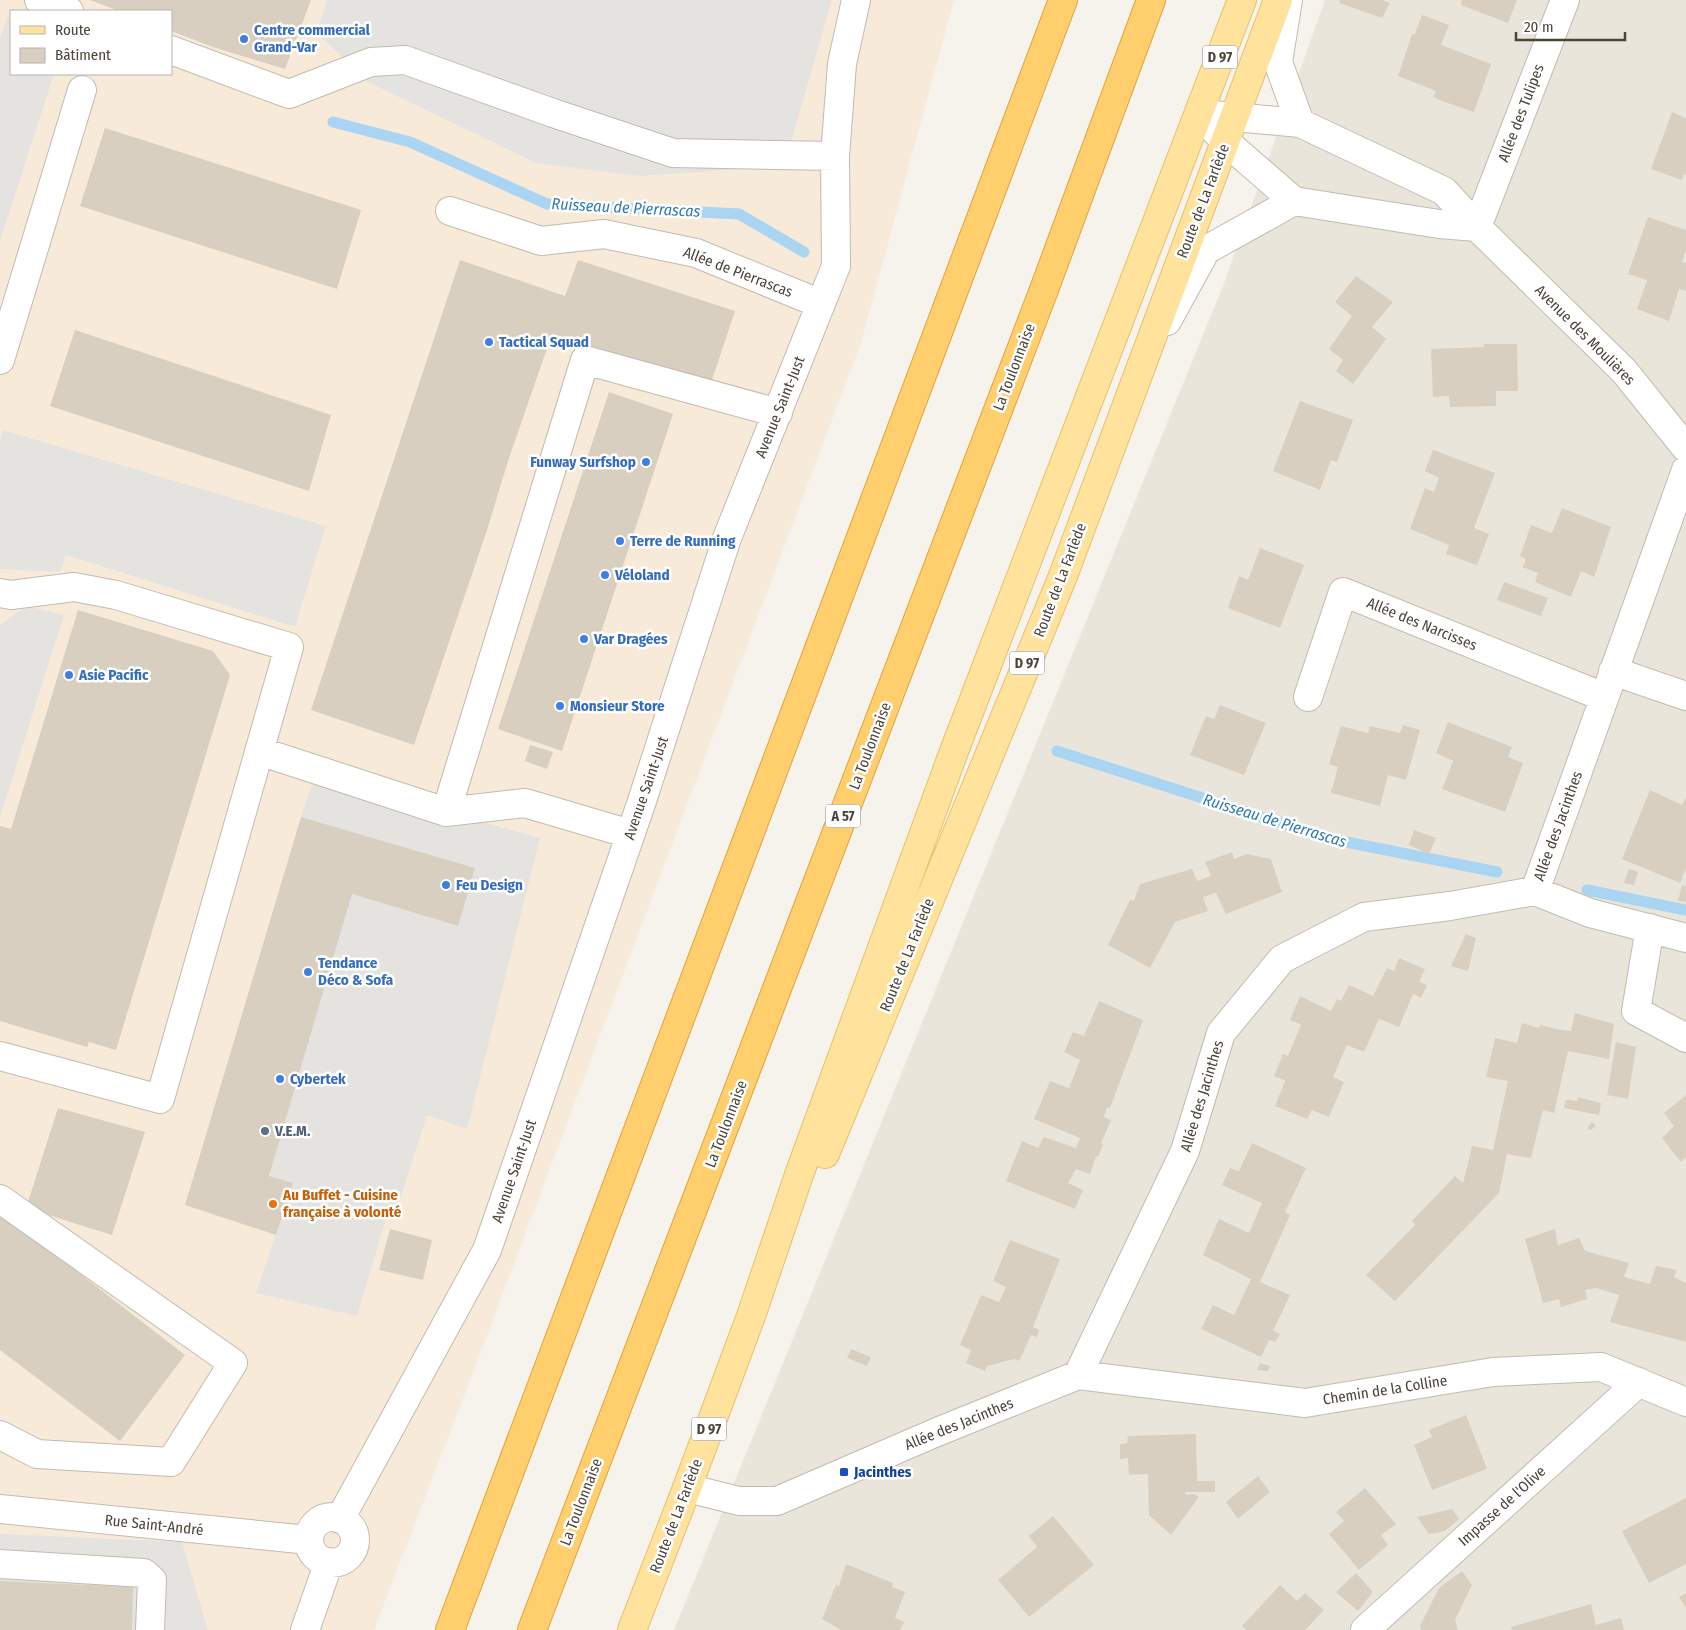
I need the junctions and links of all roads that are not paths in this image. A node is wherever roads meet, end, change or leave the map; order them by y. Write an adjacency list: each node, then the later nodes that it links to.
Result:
1 (39, 0): 9 (street)
2 (856, 0): 15 (street, Avenue Saint-Just)
3 (1063, 0): 52 (highway)
4 (1151, 0): 53 (highway, La Toulonnaise / A 57)
5 (1242, 0): 12 (main road, Route de La Farlède / D 97)
6 (1278, 0): 14 (main road, Route de La Farlède / D 97)
7 (1288, 0): 13 (street)
8 (1564, 0): 18 (street, Allée des Tulipes)
9 (66, 10)
10 (172, 50): 15 (street)
11 (82, 90): 20 (street)
12 (1199, 114): 14 (street); 39 (main road, Route de La Farlède / D 97)
13 (1300, 123): 14 (street, Avenue des Moulières); 18 (street, Avenue des Moulières)
14 (1230, 130): 16 (street); 21 (main road, Route de La Farlède / D 97)
15 (835, 156): 19 (street, Avenue Saint-Just)
16 (1294, 201): 18 (street); 21 (street)
17 (450, 211): 19 (street, Allée de Pierrascas)
18 (1477, 227): 23 (street, Avenue des Moulières)
19 (821, 304): 22 (street, Avenue Saint-Just)
20 (0, 360)
21 (1133, 387): 39 (main road, Route de La Farlède / D 97)
22 (778, 413): 31 (street); 32 (street, Avenue Saint-Just)
23 (1686, 448)
24 (1686, 470): 26 (street, Allée des Jacinthes)
25 (0, 593): 30 (street)
26 (1613, 672): 27 (street); 29 (street, Allée des Jacinthes)
27 (1686, 696)
28 (1308, 697): 29 (street, Allée des Narcisses)
29 (1604, 697): 33 (street, Allée des Jacinthes)
30 (259, 751): 31 (street); 37 (street)
31 (446, 812): 32 (street)
32 (630, 834): 46 (street, Avenue Saint-Just)
33 (1535, 891): 34 (street); 40 (street, Allée des Jacinthes)
34 (1650, 928): 35 (street); 36 (street)
35 (1686, 938)
36 (1686, 1038)
37 (0, 1056)
38 (0, 1199): 43 (street)
39 (751, 1316): 44 (main road, Route de La Farlède / D 97)
40 (1078, 1375): 41 (street, Chemin de la Colline); 44 (street, Allée des Jacinthes)
41 (1639, 1382): 42 (street, Chemin de la Colline); 55 (street, Impasse de l'Olive)
42 (1686, 1402)
43 (0, 1435)
44 (687, 1488): 54 (main road, Route de La Farlède / D 97)
45 (0, 1509): 47 (street, Rue Saint-André)
46 (340, 1519): 47 (street); 48 (street)
47 (309, 1540): 48 (street)
48 (329, 1562): 51 (street)
49 (0, 1564): 50 (street)
50 (150, 1630)
51 (305, 1630)
52 (450, 1630)
53 (532, 1630)
54 (632, 1630)
55 (1365, 1630)

